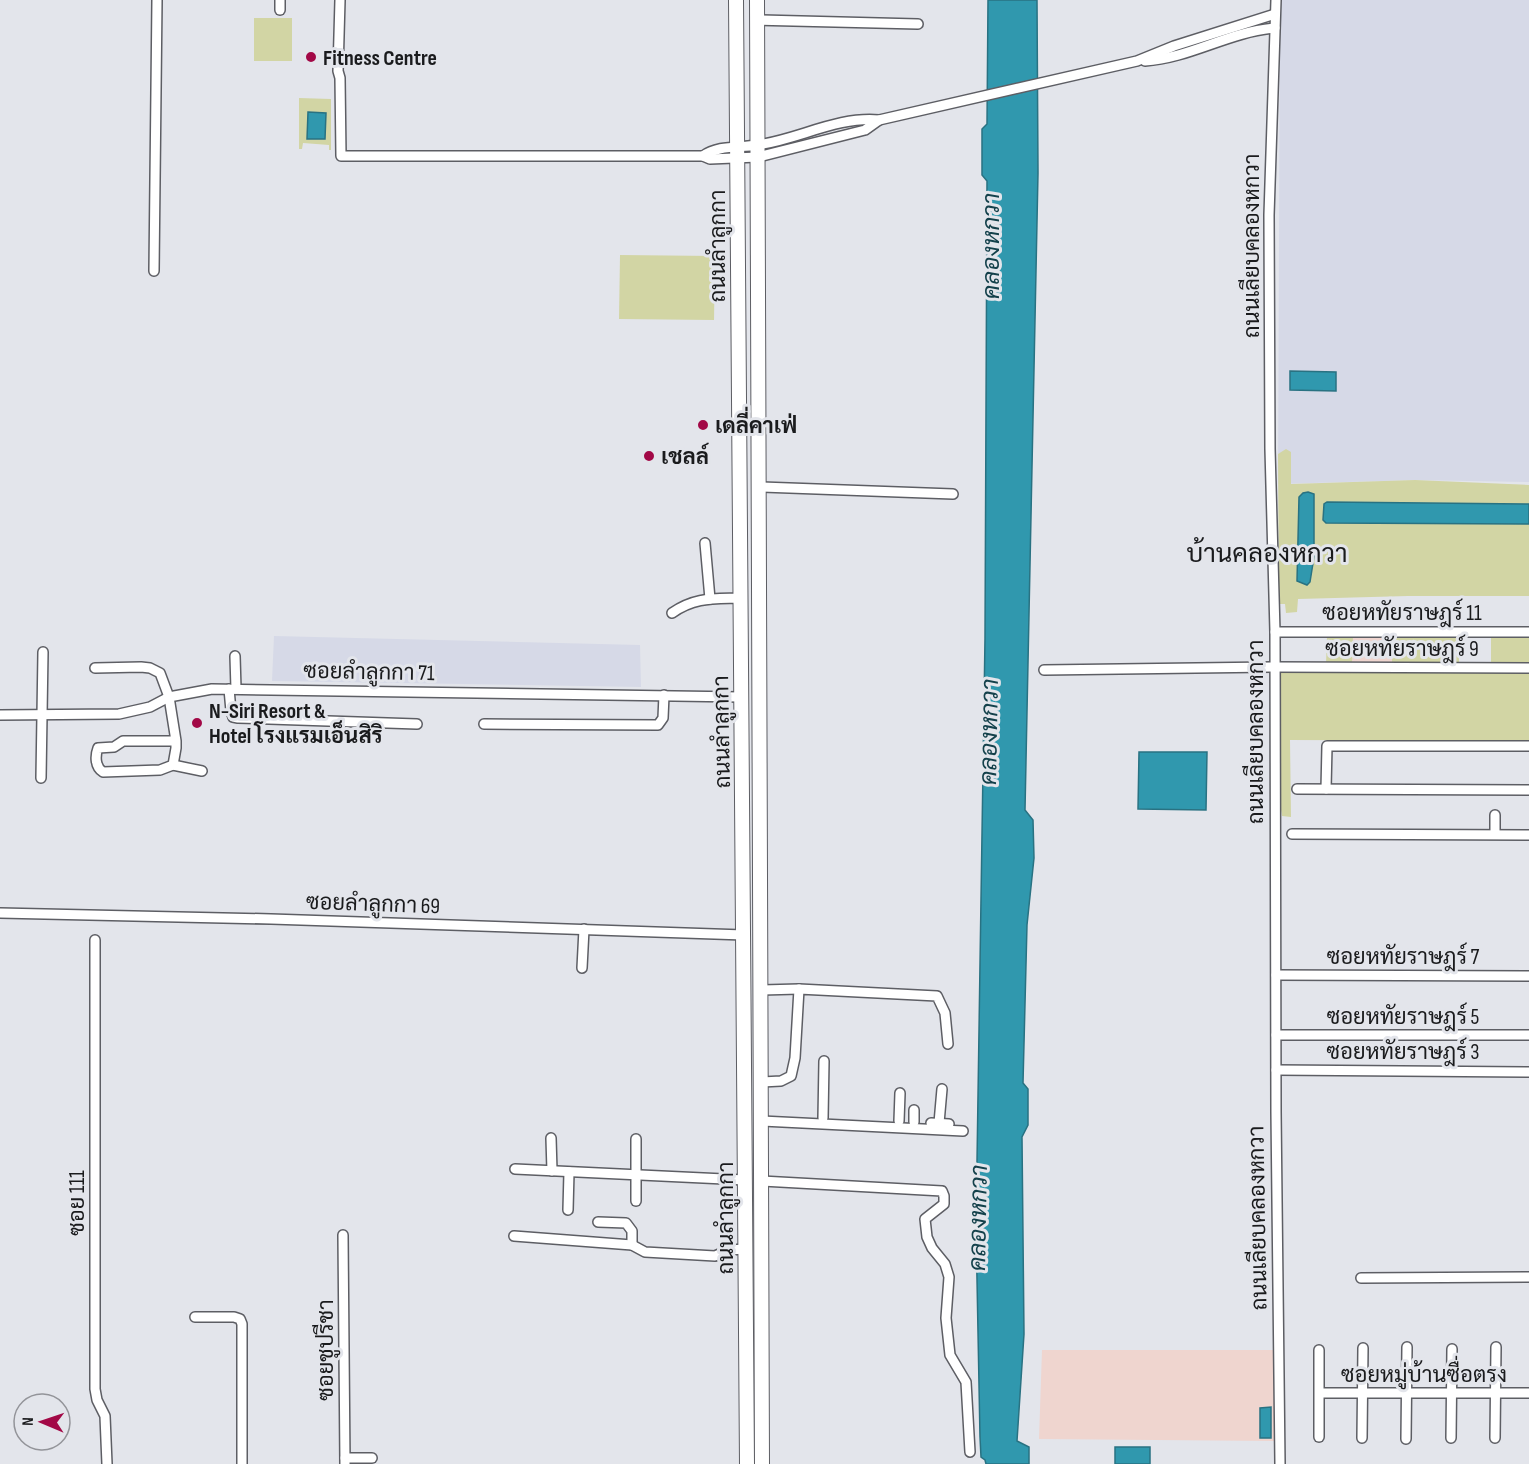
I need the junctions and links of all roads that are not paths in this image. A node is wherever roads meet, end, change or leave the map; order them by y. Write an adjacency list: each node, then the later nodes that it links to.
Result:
1 (157, 0): 20 (street)
2 (280, 0): 7 (street)
3 (340, 0): 19 (street)
4 (736, 0): 19 (main road, ถนนลำลูกกา)
5 (757, 0): 9 (main road, ถนนลำลูกกา)
6 (1276, 0): 8 (street, ถนนเลียบคลองหกวา)
7 (280, 10)
8 (1275, 14): 11 (street, ถนนเลียบคลองหกวา); 12 (street)
9 (757, 20): 10 (street); 18 (main road, ถนนลำลูกกา)
10 (918, 24)
11 (1275, 28): 12 (street); 27 (street, ถนนเลียบคลองหกวา)
12 (1137, 61): 13 (street)
13 (879, 120): 14 (street); 16 (street)
14 (840, 124): 15 (street); 16 (street)
15 (804, 133): 17 (street); 18 (street)
16 (844, 135): 17 (street)
17 (808, 144): 18 (street)
18 (758, 151): 19 (street); 21 (main road, ถนนลำลูกกา)
19 (737, 152): 24 (main road, ถนนลำลูกกา)
20 (154, 271)
21 (759, 487): 22 (street); 63 (main road, ถนนลำลูกกา)
22 (953, 494)
23 (705, 543): 25 (street)
24 (740, 598): 25 (street); 38 (main road, ถนนลำลูกกา)
25 (711, 600): 26 (street)
26 (672, 613)
27 (1275, 632): 28 (street, ซอยหทัยราษฎร์ 11); 31 (street, ถนนเลียบคลองหกวา)
28 (1529, 632)
29 (44, 652): 40 (street)
30 (236, 656): 35 (street)
31 (1274, 667): 33 (street, ซอยหทัยราษฎร์ 9); 34 (street, ซอยหทัยราษฎร์ 9); 60 (street, ถนนเลียบคลองหกวา)
32 (94, 668): 37 (street)
33 (1529, 669)
34 (1044, 670)
35 (233, 689): 36 (street, ซอยลำลูกกา 71); 37 (street, ซอยลำลูกกา 71); 41 (street)
36 (664, 695): 38 (street, ซอยลำลูกกา 71); 42 (street)
37 (169, 697): 40 (street, ซอยลำลูกกา 71); 43 (street)
38 (741, 697): 57 (main road, ถนนลำลูกกา)
39 (0, 715): 40 (street, ซอยลำลูกกา 71)
40 (41, 716): 47 (street)
41 (417, 724)
42 (484, 724)
43 (176, 741): 45 (street); 45 (street)
44 (1529, 746): 49 (street)
45 (172, 765): 46 (street)
46 (202, 771)
47 (41, 778)
48 (1297, 789): 49 (street)
49 (1326, 789): 50 (street)
50 (1529, 790)
51 (1495, 815): 53 (street)
52 (1292, 834): 53 (street)
53 (1495, 834): 54 (street)
54 (1529, 835)
55 (0, 913): 56 (street, ซอยลำลูกกา 69)
56 (584, 929): 57 (street, ซอยลำลูกกา 69); 59 (street)
57 (744, 935): 64 (main road, ถนนลำลูกกา)
58 (95, 940): 118 (street, ซอย 111)
59 (582, 968)
60 (1276, 975): 61 (street, ซอยหทัยราษฎร์ 7); 66 (street, ถนนเลียบคลองหกวา)
61 (1529, 975)
62 (799, 989): 63 (street); 68 (street); 72 (street)
63 (761, 990): 65 (main road, ถนนลำลูกกา)
64 (745, 1032): 65 (main road); 87 (main road, ถนนลำลูกกา)
65 (761, 1033): 72 (main road, ถนนลำลูกกา)
66 (1276, 1035): 67 (street, ซอยหทัยราษฎร์ 5); 70 (street, ถนนเลียบคลองหกวา)
67 (1529, 1035)
68 (948, 1044)
69 (824, 1062): 76 (street)
70 (1276, 1070): 71 (street, ซอยหทัยราษฎร์ 3); 122 (street, ถนนเลียบคลองหกวา)
71 (1529, 1072)
72 (761, 1082): 77 (main road, ถนนลำลูกกา)
73 (942, 1089): 79 (street)
74 (900, 1093): 78 (street)
75 (914, 1110): 79 (street)
76 (823, 1118): 77 (street); 78 (street)
77 (761, 1119): 80 (street); 88 (main road, ถนนลำลูกกา)
78 (899, 1121): 79 (street)
79 (914, 1122)
80 (963, 1131)
81 (551, 1137): 84 (street)
82 (636, 1139): 86 (street)
83 (515, 1169): 84 (street)
84 (552, 1172): 85 (street)
85 (569, 1172): 86 (street); 90 (street)
86 (636, 1175): 87 (street); 89 (street)
87 (746, 1180): 95 (main road, ถนนลำลูกกา)
88 (761, 1181): 115 (street); 121 (main road, ถนนลำลูกกา)
89 (636, 1201)
90 (568, 1210)
91 (598, 1222): 94 (street)
92 (343, 1235): 117 (street, ซอยชูปรีชา)
93 (514, 1236): 94 (street)
94 (632, 1245): 95 (street)
95 (746, 1249): 120 (main road, ถนนลำลูกกา)
96 (1529, 1277): 97 (street)
97 (1361, 1278)
98 (195, 1317): 119 (street)
99 (1407, 1347): 109 (street)
100 (1496, 1347): 106 (street)
101 (1363, 1348): 108 (street)
102 (1452, 1349): 105 (street)
103 (1319, 1350): 104 (street)
104 (1320, 1393): 108 (street, ซอยหมู่บ้านซื่อตรง); 110 (street)
105 (1452, 1393): 106 (street, ซอยหมู่บ้านซื่อตรง); 109 (street, ซอยหมู่บ้านซื่อตรง); 112 (street)
106 (1496, 1393): 107 (street, ซอยหมู่บ้านซื่อตรง); 113 (street)
107 (1529, 1393)
108 (1363, 1394): 109 (street, ซอยหมู่บ้านซื่อตรง); 111 (street)
109 (1408, 1394): 114 (street)
110 (1319, 1437)
111 (1362, 1438)
112 (1451, 1438)
113 (1495, 1438)
114 (1406, 1439)
115 (970, 1452)
116 (372, 1458): 117 (street)
117 (345, 1461)
118 (107, 1464)
119 (242, 1464)
120 (747, 1464)
121 (762, 1464)
122 (1280, 1464)

